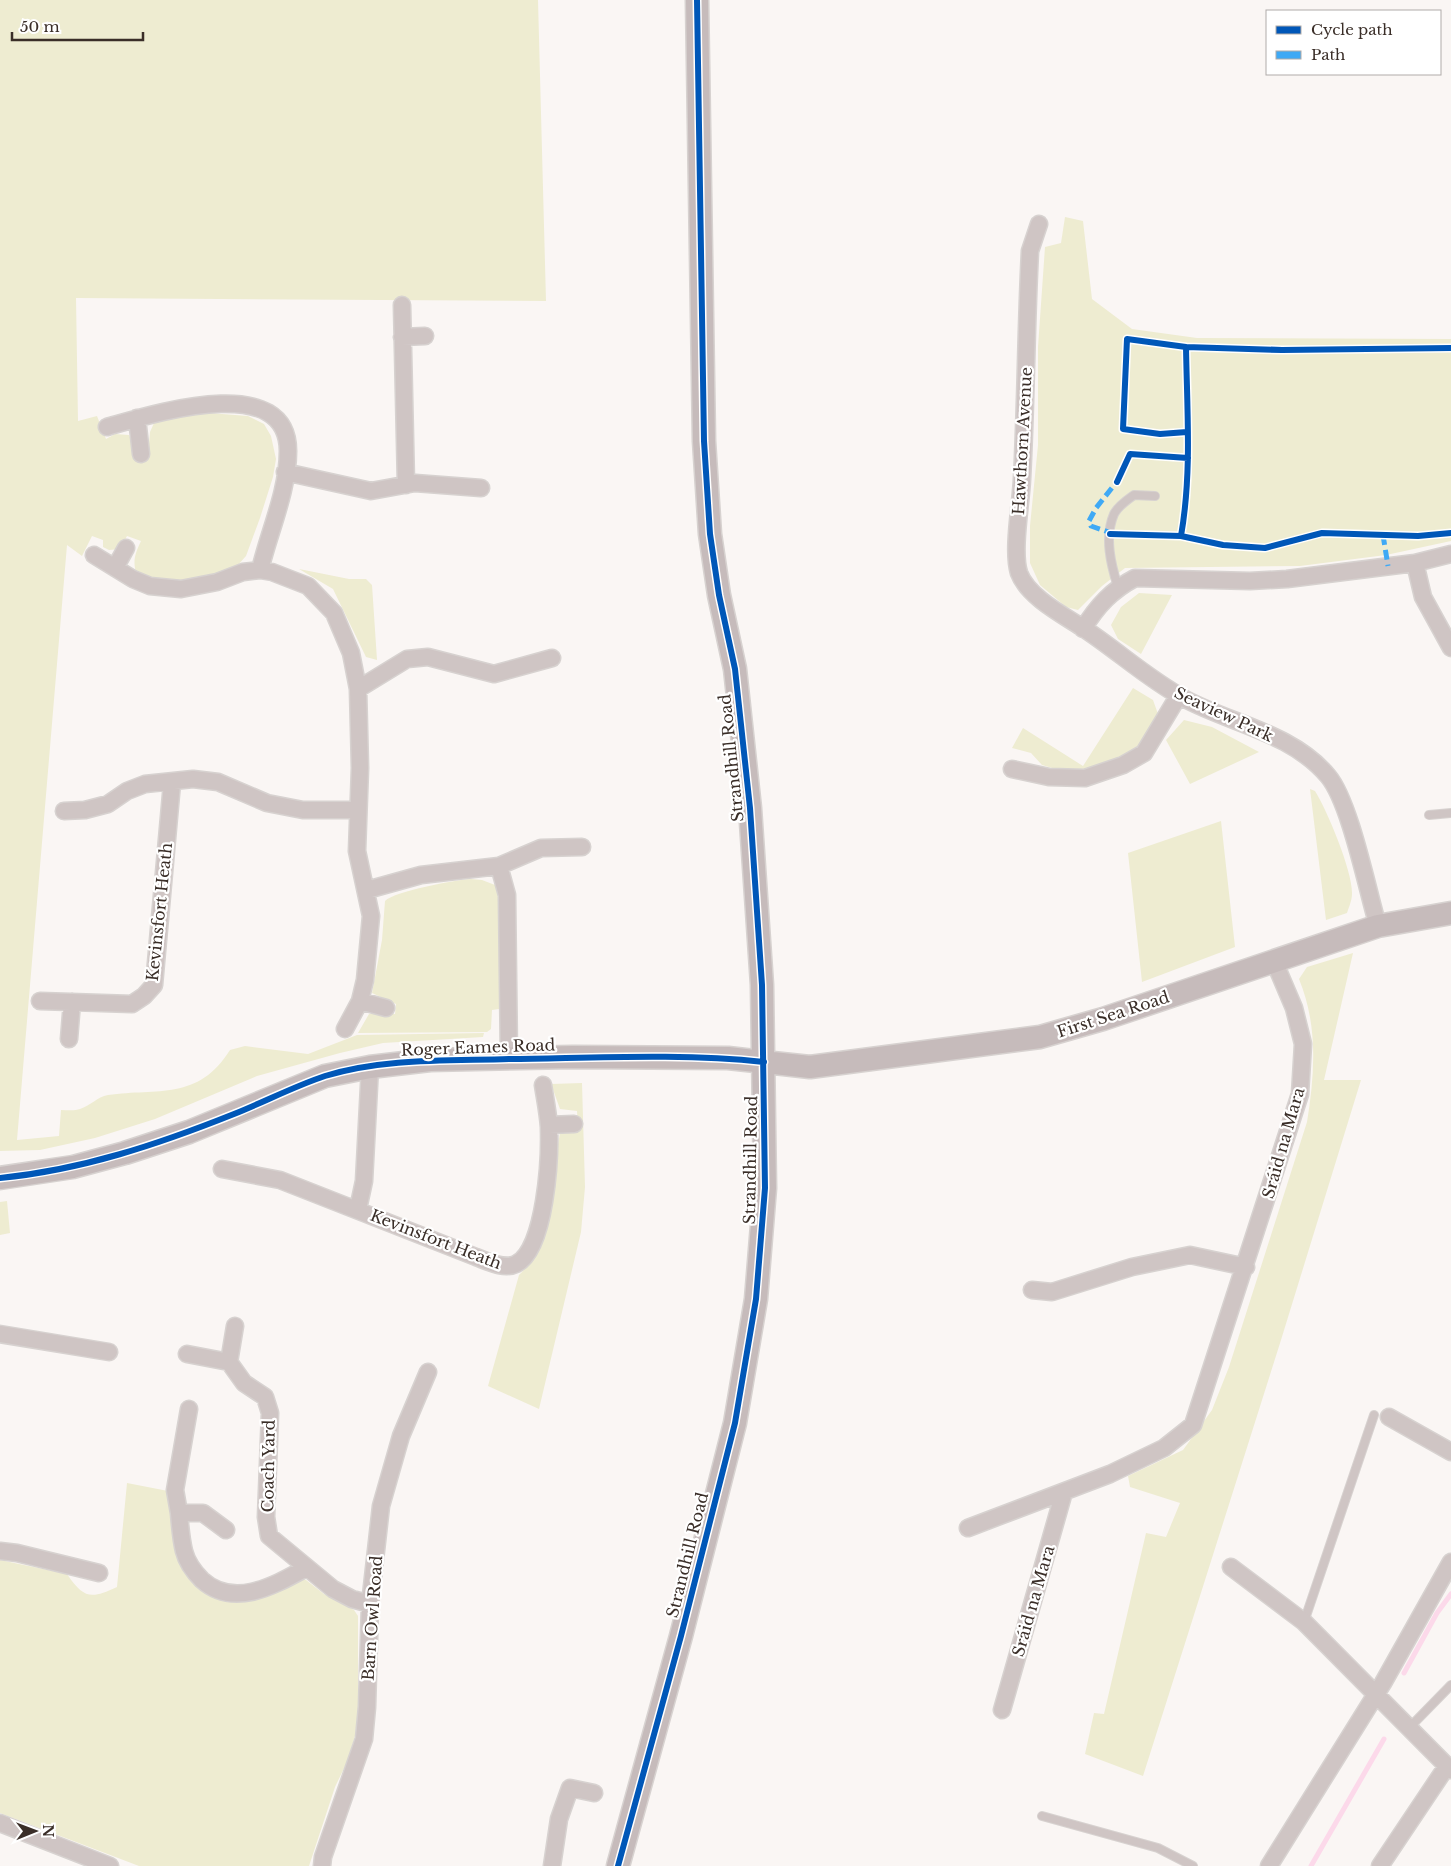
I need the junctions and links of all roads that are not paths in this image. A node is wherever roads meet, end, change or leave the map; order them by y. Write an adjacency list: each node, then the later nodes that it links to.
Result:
1 (697, 0): 44 (main road, Strandhill Road)
2 (1038, 224): 20 (street, Hawthorn Avenue)
3 (402, 305): 5 (street)
4 (425, 336): 5 (street)
5 (402, 337): 10 (street)
6 (137, 418): 7 (street); 8 (street); 9 (street)
7 (108, 427)
8 (141, 454)
9 (285, 472): 10 (street); 18 (street)
10 (406, 485): 11 (street)
11 (481, 488)
12 (1155, 496): 19 (lane)
13 (126, 548): 17 (street)
14 (1451, 554): 16 (street)
15 (94, 555): 17 (street)
16 (1415, 563): 19 (street); 21 (street)
17 (115, 568): 18 (street)
18 (260, 570): 23 (street)
19 (1118, 587): 20 (street)
20 (1084, 628): 24 (street, Seaview Park)
21 (1451, 648)
22 (552, 658): 23 (street)
23 (358, 689): 27 (street)
24 (1178, 695): 25 (street); 35 (street, Seaview Park)
25 (1012, 769)
26 (172, 783): 27 (street); 28 (street); 39 (street, Kevinsfort Heath)
27 (358, 810): 33 (street)
28 (64, 811)
29 (1451, 812): 30 (lane)
30 (1429, 815)
31 (582, 847): 32 (street)
32 (499, 866): 33 (street); 43 (street)
33 (367, 890): 38 (street)
34 (1451, 913): 35 (main road, First Sea Road)
35 (1378, 926): 36 (main road, First Sea Road)
36 (1274, 961): 44 (main road, First Sea Road); 52 (street, Sráid na Mara)
37 (40, 1001): 39 (street, Kevinsfort Heath)
38 (360, 1001): 40 (street); 41 (street)
39 (72, 1002): 42 (street)
40 (386, 1008)
41 (345, 1029)
42 (69, 1039)
43 (509, 1059): 44 (main road, Roger Eames Road); 45 (main road, Roger Eames Road)
44 (764, 1062): 85 (main road, Strandhill Road)
45 (370, 1066): 50 (main road, Roger Eames Road); 51 (street, Kevinsfort Heath)
46 (543, 1085): 48 (street, Kevinsfort Heath)
47 (574, 1124): 48 (street)
48 (549, 1125): 51 (street, Kevinsfort Heath)
49 (222, 1169): 51 (street, Kevinsfort Heath)
50 (0, 1178)
51 (358, 1209)
52 (1246, 1267): 53 (street); 63 (street, Sráid na Mara)
53 (1032, 1290)
54 (234, 1326): 58 (street)
55 (0, 1334): 56 (street)
56 (109, 1352)
57 (187, 1354): 58 (street)
58 (229, 1362): 69 (street, Coach Yard)
59 (428, 1372): 72 (street, Barn Owl Road)
60 (189, 1409): 64 (street)
61 (1381, 1416): 62 (street); 73 (lane)
62 (1451, 1452)
63 (1064, 1492): 65 (street, Sráid na Mara); 76 (street, Sráid na Mara)
64 (179, 1513): 66 (street); 69 (street)
65 (968, 1528)
66 (226, 1530)
67 (0, 1551): 71 (street)
68 (1451, 1562): 75 (street)
69 (306, 1568): 72 (street, Coach Yard)
70 (1231, 1568): 73 (street)
71 (99, 1573)
72 (370, 1604): 83 (street, Barn Owl Road)
73 (1304, 1622): 75 (street)
74 (1451, 1685): 77 (lane)
75 (1375, 1695): 77 (street); 87 (street)
76 (1002, 1710)
77 (1409, 1728): 78 (street)
78 (1449, 1768): 88 (street)
79 (594, 1794): 84 (street)
80 (1042, 1816): 86 (lane)
81 (0, 1823): 82 (street)
82 (110, 1866)
83 (322, 1866)
84 (552, 1866)
85 (618, 1866)
86 (1193, 1866)
87 (1269, 1866)
88 (1380, 1866)

